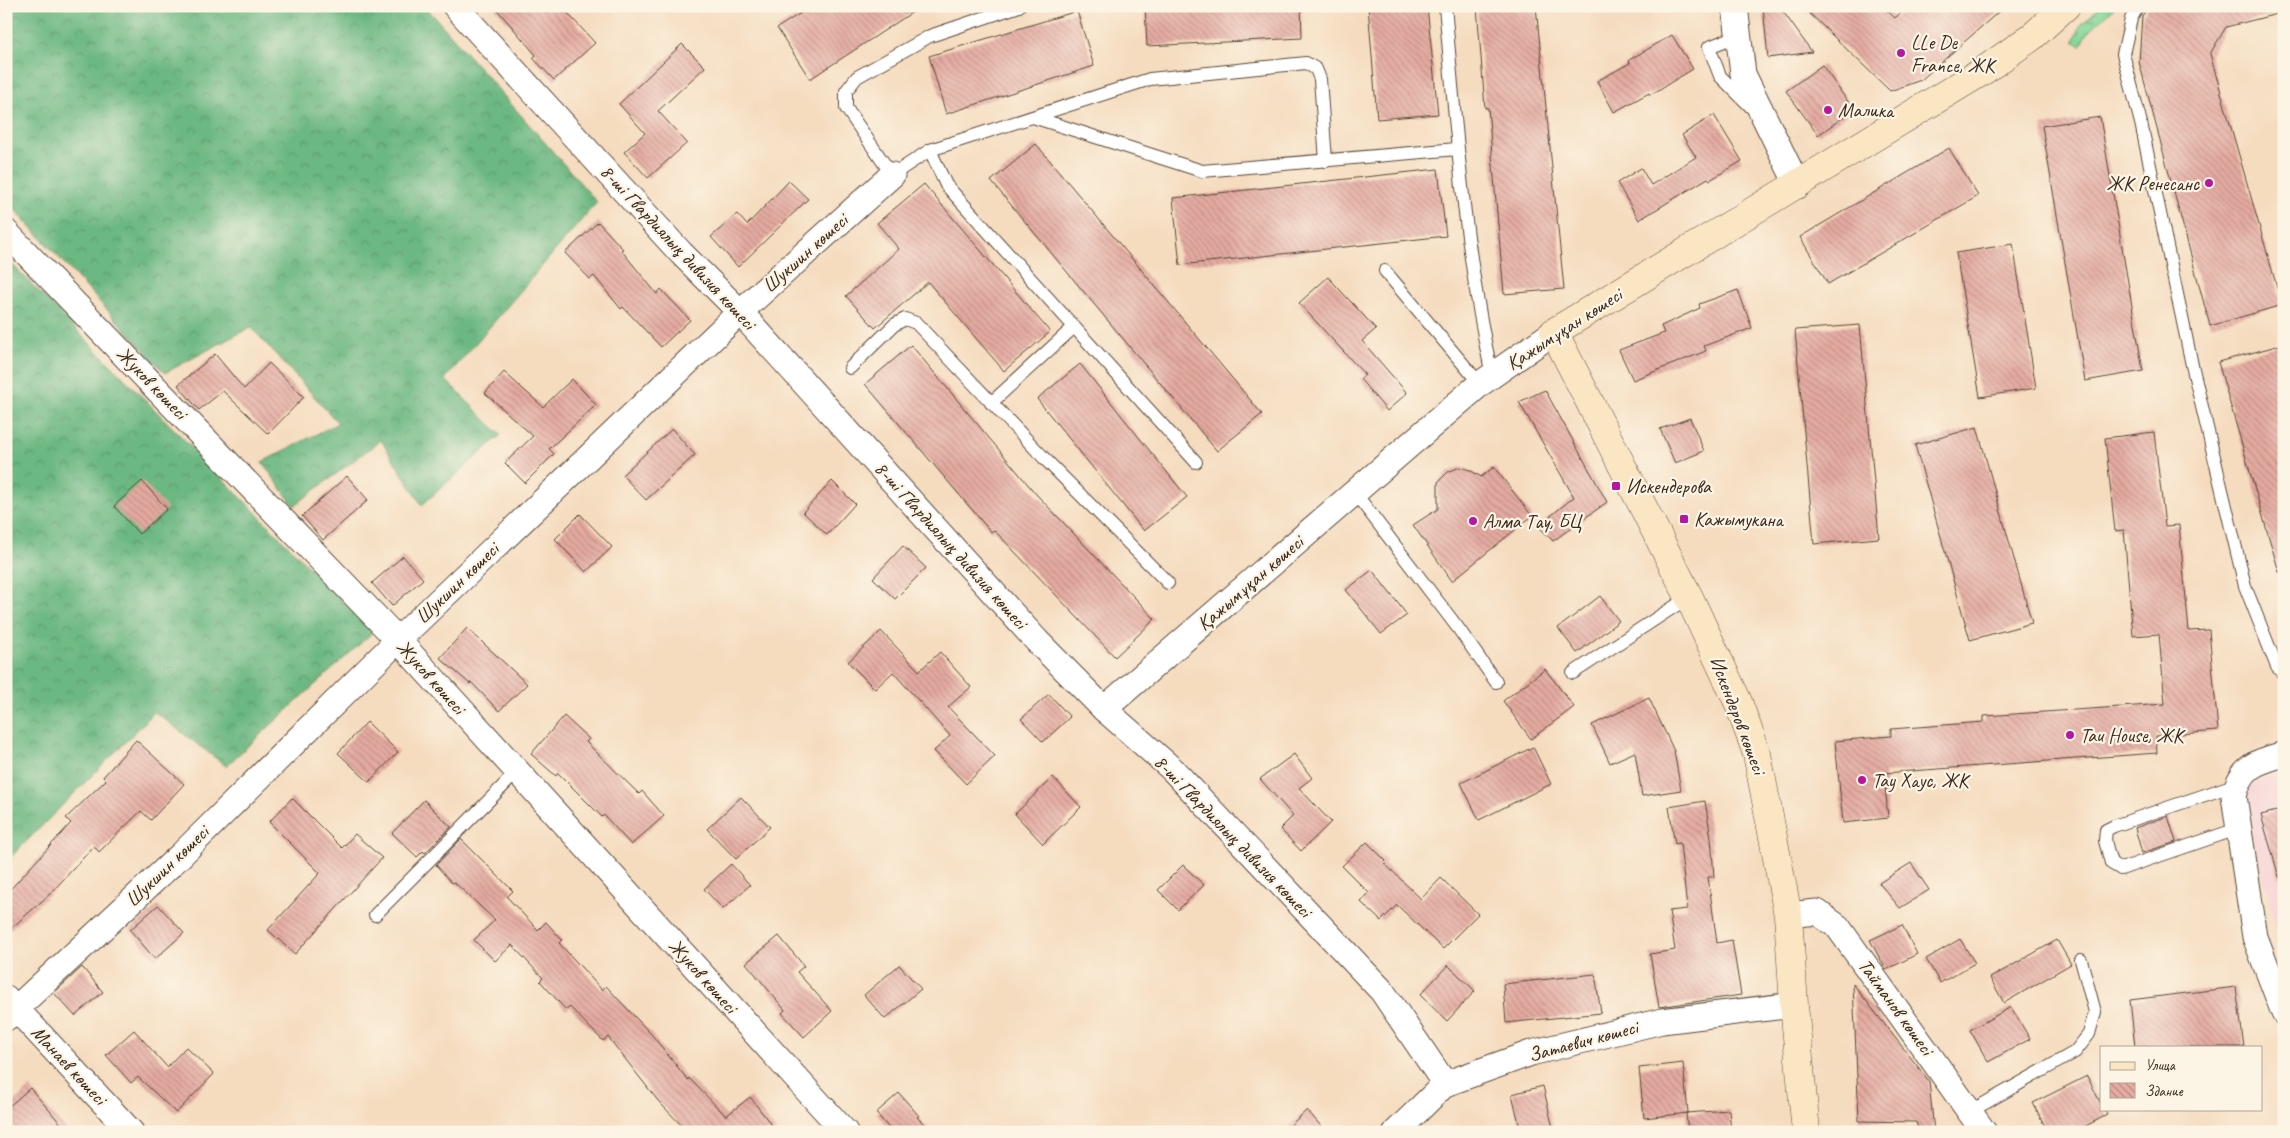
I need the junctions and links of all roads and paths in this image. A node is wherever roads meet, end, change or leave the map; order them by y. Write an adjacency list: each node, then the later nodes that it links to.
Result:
1 (455, 6): 15 (street, 8-ші Гвардиялық дивизия көшесі)
2 (1019, 6): 11 (lane)
3 (1445, 6): 8 (lane)
4 (1735, 6): 12 (street)
5 (2066, 6): 12 (street, Қажымұқан көшесі)
6 (2138, 6): 27 (lane)
7 (1033, 117): 9 (lane); 10 (lane); 10 (lane)
8 (1457, 149): 10 (lane); 19 (lane)
9 (930, 150): 11 (lane); 16 (lane)
10 (1326, 161)
11 (892, 175): 15 (street, Шукшин көшесі)
12 (1798, 186): 17 (street, Қажымұқан көшесі)
13 (6, 232): 25 (street, Жуков көшесі)
14 (1385, 271): 19 (lane)
15 (740, 312): 25 (street, Шукшин көшесі); 29 (street, 8-ші Гвардиялық дивизия көшесі)
16 (1074, 327): 20 (lane); 21 (lane)
17 (1554, 332): 19 (street, Қажымұқан көшесі); 24 (street, Искендеров көшесі)
18 (850, 368): 20 (lane)
19 (1486, 380): 22 (street, Қажымұқан көшесі)
20 (991, 403): 23 (lane)
21 (1196, 462)
22 (1355, 493): 28 (lane); 29 (street, Қажымұқан көшесі)
23 (1168, 583)
24 (1689, 597): 26 (lane); 34 (street, Искендеров көшесі)
25 (398, 640): 31 (street, Жуков көшесі); 38 (street, Шукшин көшесі)
26 (1573, 674)
27 (2284, 675)
28 (1496, 682)
29 (1104, 709): 40 (street, 8-ші Гвардиялық дивизия көшесі)
30 (2284, 754): 32 (street)
31 (517, 772): 35 (lane); 43 (street, Жуков көшесі)
32 (2237, 784): 33 (street); 33 (lane)
33 (2237, 829): 39 (street)
34 (1788, 914): 37 (street, Искендеров көшесі); 41 (street, Тайманов көшесі)
35 (375, 915)
36 (2081, 960): 41 (lane)
37 (1794, 1005): 40 (street, Затаевич көшесі); 45 (street, Искендеров көшесі)
38 (10, 1008): 42 (street, Манаев көшесі)
39 (2284, 1013)
40 (1445, 1084): 44 (street, Затаевич көшесі)
41 (1971, 1111): 46 (street, Тайманов көшесі)
42 (131, 1132)
43 (845, 1132)
44 (1396, 1132)
45 (1806, 1132)
46 (1984, 1132)

